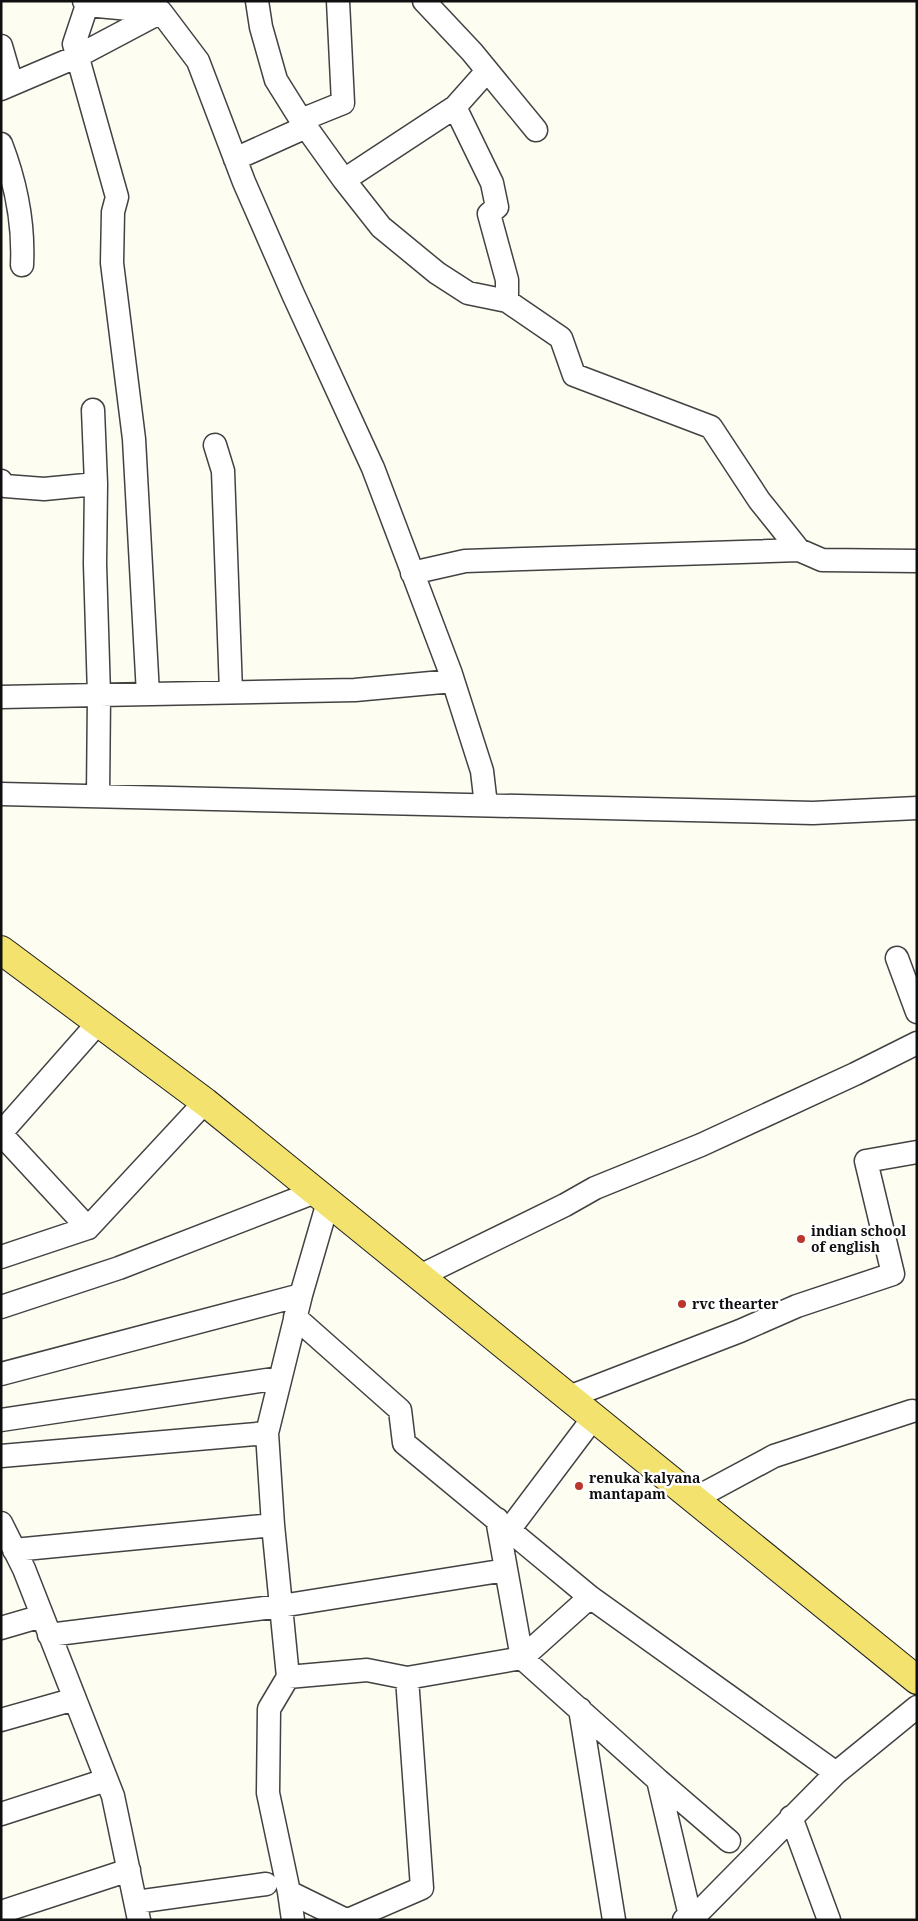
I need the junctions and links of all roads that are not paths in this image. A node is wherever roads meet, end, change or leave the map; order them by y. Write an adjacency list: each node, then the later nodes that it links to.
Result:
1 (257, 1): 11 (street)
2 (338, 1): 11 (street)
3 (424, 1): 8 (street)
4 (85, 3): 5 (street); 7 (street)
5 (158, 7): 7 (street); 14 (street)
6 (1, 46): 9 (street)
7 (76, 57): 9 (street); 27 (street)
8 (487, 71): 10 (street); 12 (street)
9 (6, 87)
10 (455, 106): 15 (street); 17 (street)
11 (303, 123): 14 (street); 15 (street)
12 (536, 130)
13 (1, 144): 16 (street)
14 (235, 159): 24 (street)
15 (344, 180): 17 (street)
16 (22, 265)
17 (507, 301): 22 (street)
18 (93, 410): 21 (street)
19 (215, 445): 26 (street)
20 (1, 481): 21 (street)
21 (96, 484): 28 (street)
22 (799, 550): 23 (street); 24 (street)
23 (917, 561)
24 (412, 573): 25 (street)
25 (453, 682): 26 (street); 32 (street)
26 (231, 692): 27 (street)
27 (148, 694): 28 (street)
28 (99, 695): 29 (street); 31 (street)
29 (1, 697)
30 (1, 794): 31 (street)
31 (98, 796): 32 (street)
32 (486, 806): 33 (street)
33 (917, 808)
34 (1, 950): 37 (main road)
35 (897, 958): 36 (street)
36 (917, 1012)
37 (98, 1023): 39 (main road); 40 (street)
38 (917, 1042): 45 (street)
39 (205, 1102): 42 (main road); 43 (street)
40 (1, 1134): 43 (street)
41 (917, 1152): 51 (street)
42 (322, 1197): 45 (main road); 46 (street); 47 (street)
43 (88, 1228): 44 (street)
44 (1, 1257)
45 (420, 1276): 51 (main road)
46 (301, 1295): 48 (street); 49 (street)
47 (1, 1308)
48 (295, 1317): 50 (street); 59 (street)
49 (1, 1374)
50 (280, 1378): 54 (street); 55 (street)
51 (569, 1398): 53 (main road)
52 (912, 1411): 57 (street)
53 (594, 1417): 57 (main road); 59 (street)
54 (1, 1420)
55 (267, 1433): 56 (street); 60 (street)
56 (1, 1456)
57 (694, 1499): 70 (main road)
58 (1, 1523): 61 (street)
59 (503, 1524): 62 (street); 63 (street)
60 (273, 1525): 61 (street); 64 (street)
61 (14, 1550): 65 (street)
62 (506, 1570): 64 (street); 67 (street)
63 (590, 1596): 67 (street); 75 (street)
64 (281, 1606): 65 (street); 68 (street)
65 (46, 1626): 66 (street); 71 (street)
66 (1, 1628)
67 (522, 1658): 69 (street); 72 (street)
68 (288, 1677): 69 (street); 83 (street)
69 (408, 1678): 88 (street)
70 (917, 1680)
71 (75, 1699): 74 (street); 76 (street)
72 (580, 1710): 77 (street); 89 (street)
73 (916, 1717): 75 (street)
74 (1, 1720)
75 (836, 1773): 79 (street)
76 (106, 1780): 78 (street); 81 (street)
77 (658, 1780): 80 (street); 86 (street)
78 (1, 1814)
79 (791, 1817): 86 (street); 90 (street)
80 (729, 1841)
81 (129, 1870): 84 (street); 85 (street)
82 (266, 1884): 84 (street)
83 (290, 1892): 87 (street); 88 (street)
84 (137, 1911)
85 (1, 1912)
86 (689, 1919)
87 (292, 1920)
88 (347, 1920)
89 (614, 1920)
90 (829, 1920)

